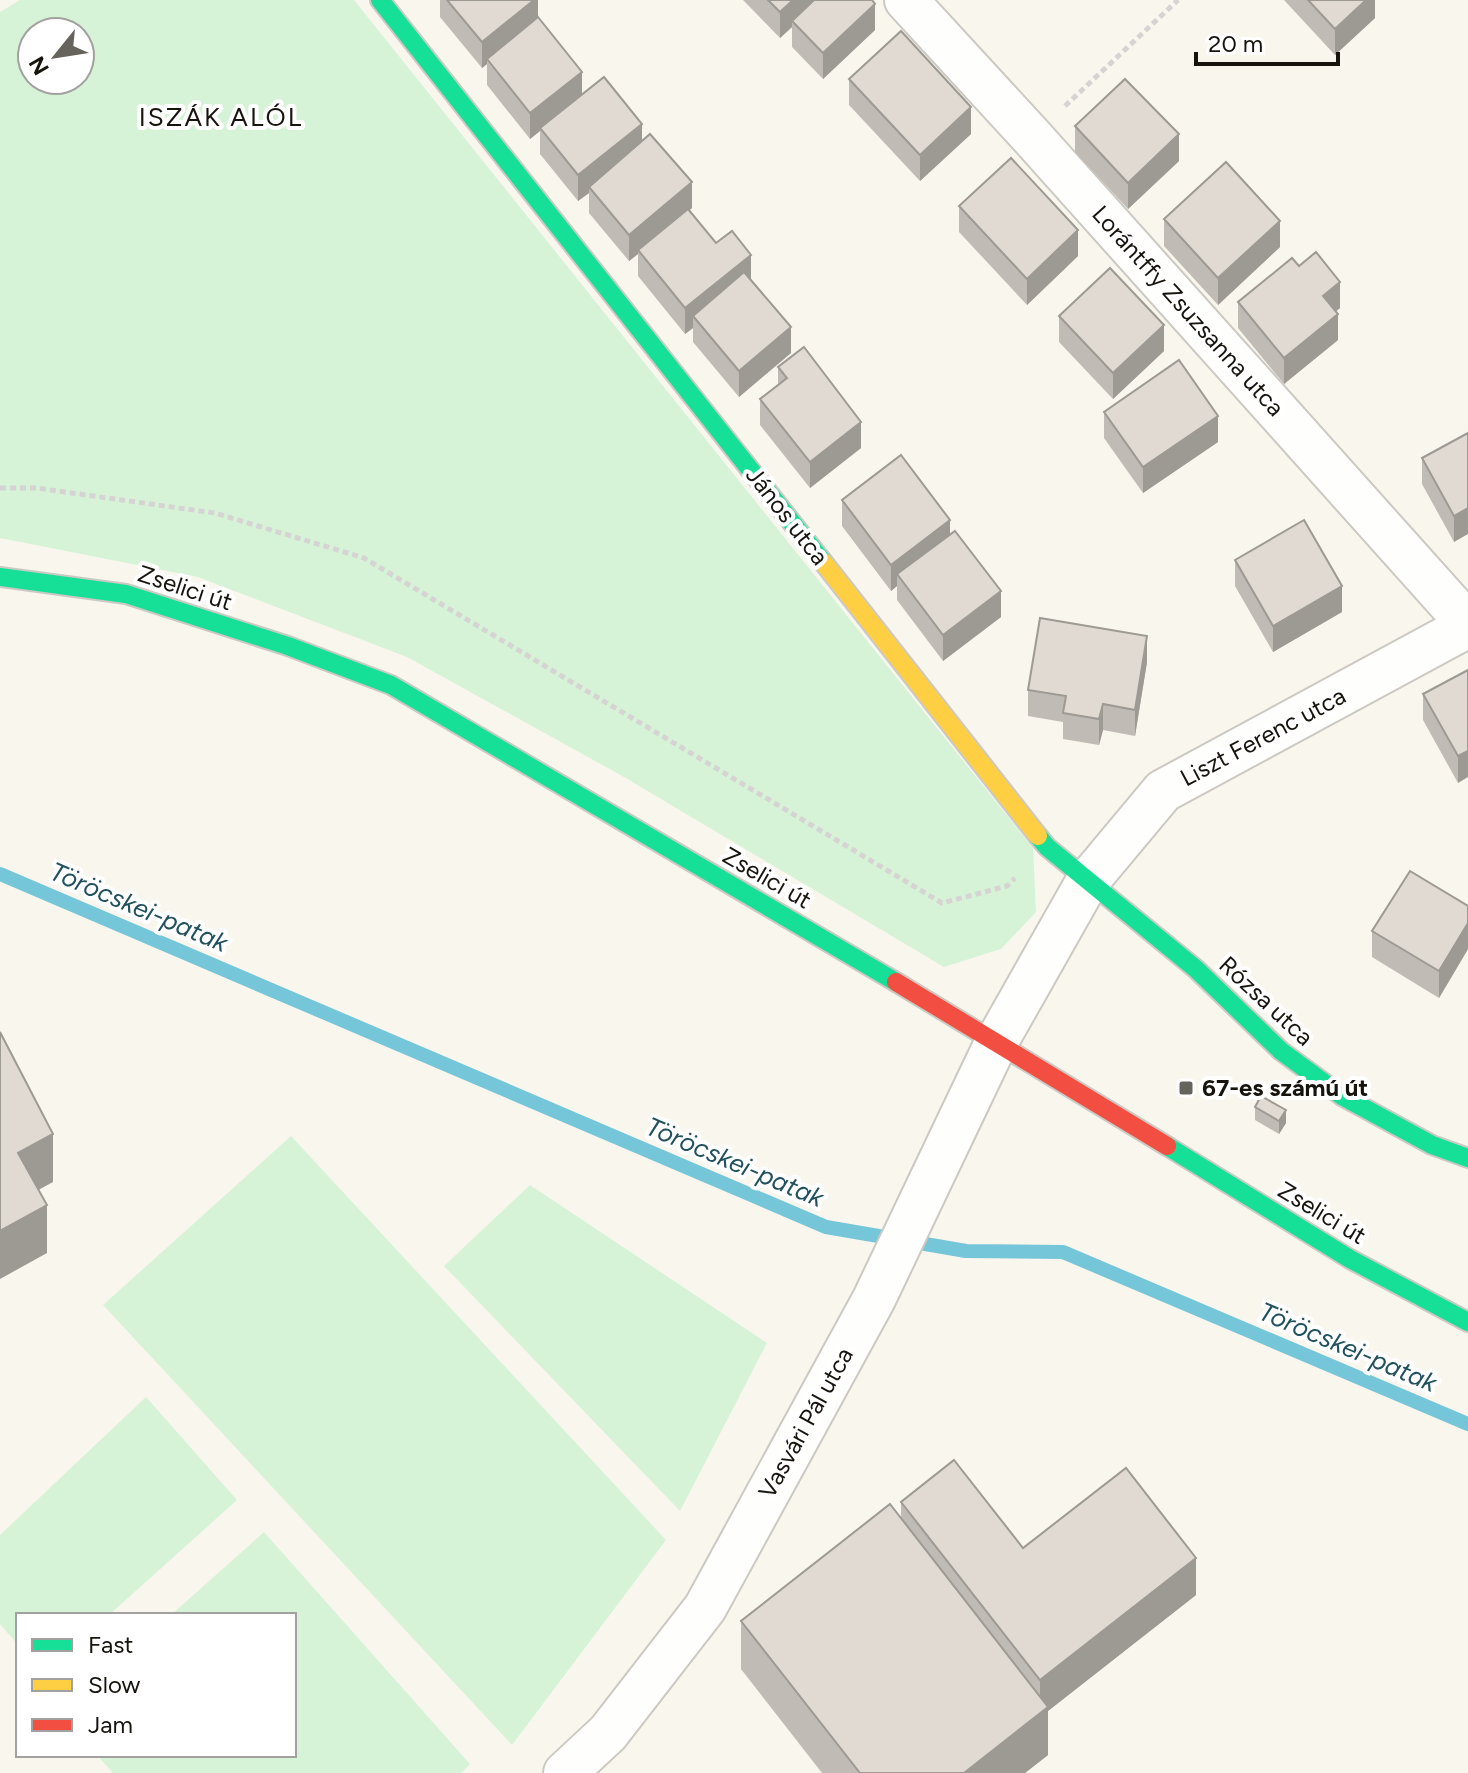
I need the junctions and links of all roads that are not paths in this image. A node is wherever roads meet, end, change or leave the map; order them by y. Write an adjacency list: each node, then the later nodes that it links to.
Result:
1 (380, 0): 5 (main road, János utca)
2 (906, 0): 4 (street, Lorántffy Zsuzsanna utca)
3 (0, 577): 6 (main road, Zselici út)
4 (1468, 625): 5 (street, Liszt Ferenc utca)
5 (1087, 882): 6 (street); 7 (main road, Rózsa utca)
6 (997, 1041): 8 (main road, Zselici út); 9 (street, Vasvári Pál utca)
7 (1468, 1158)
8 (1468, 1322)
9 (565, 1773)

